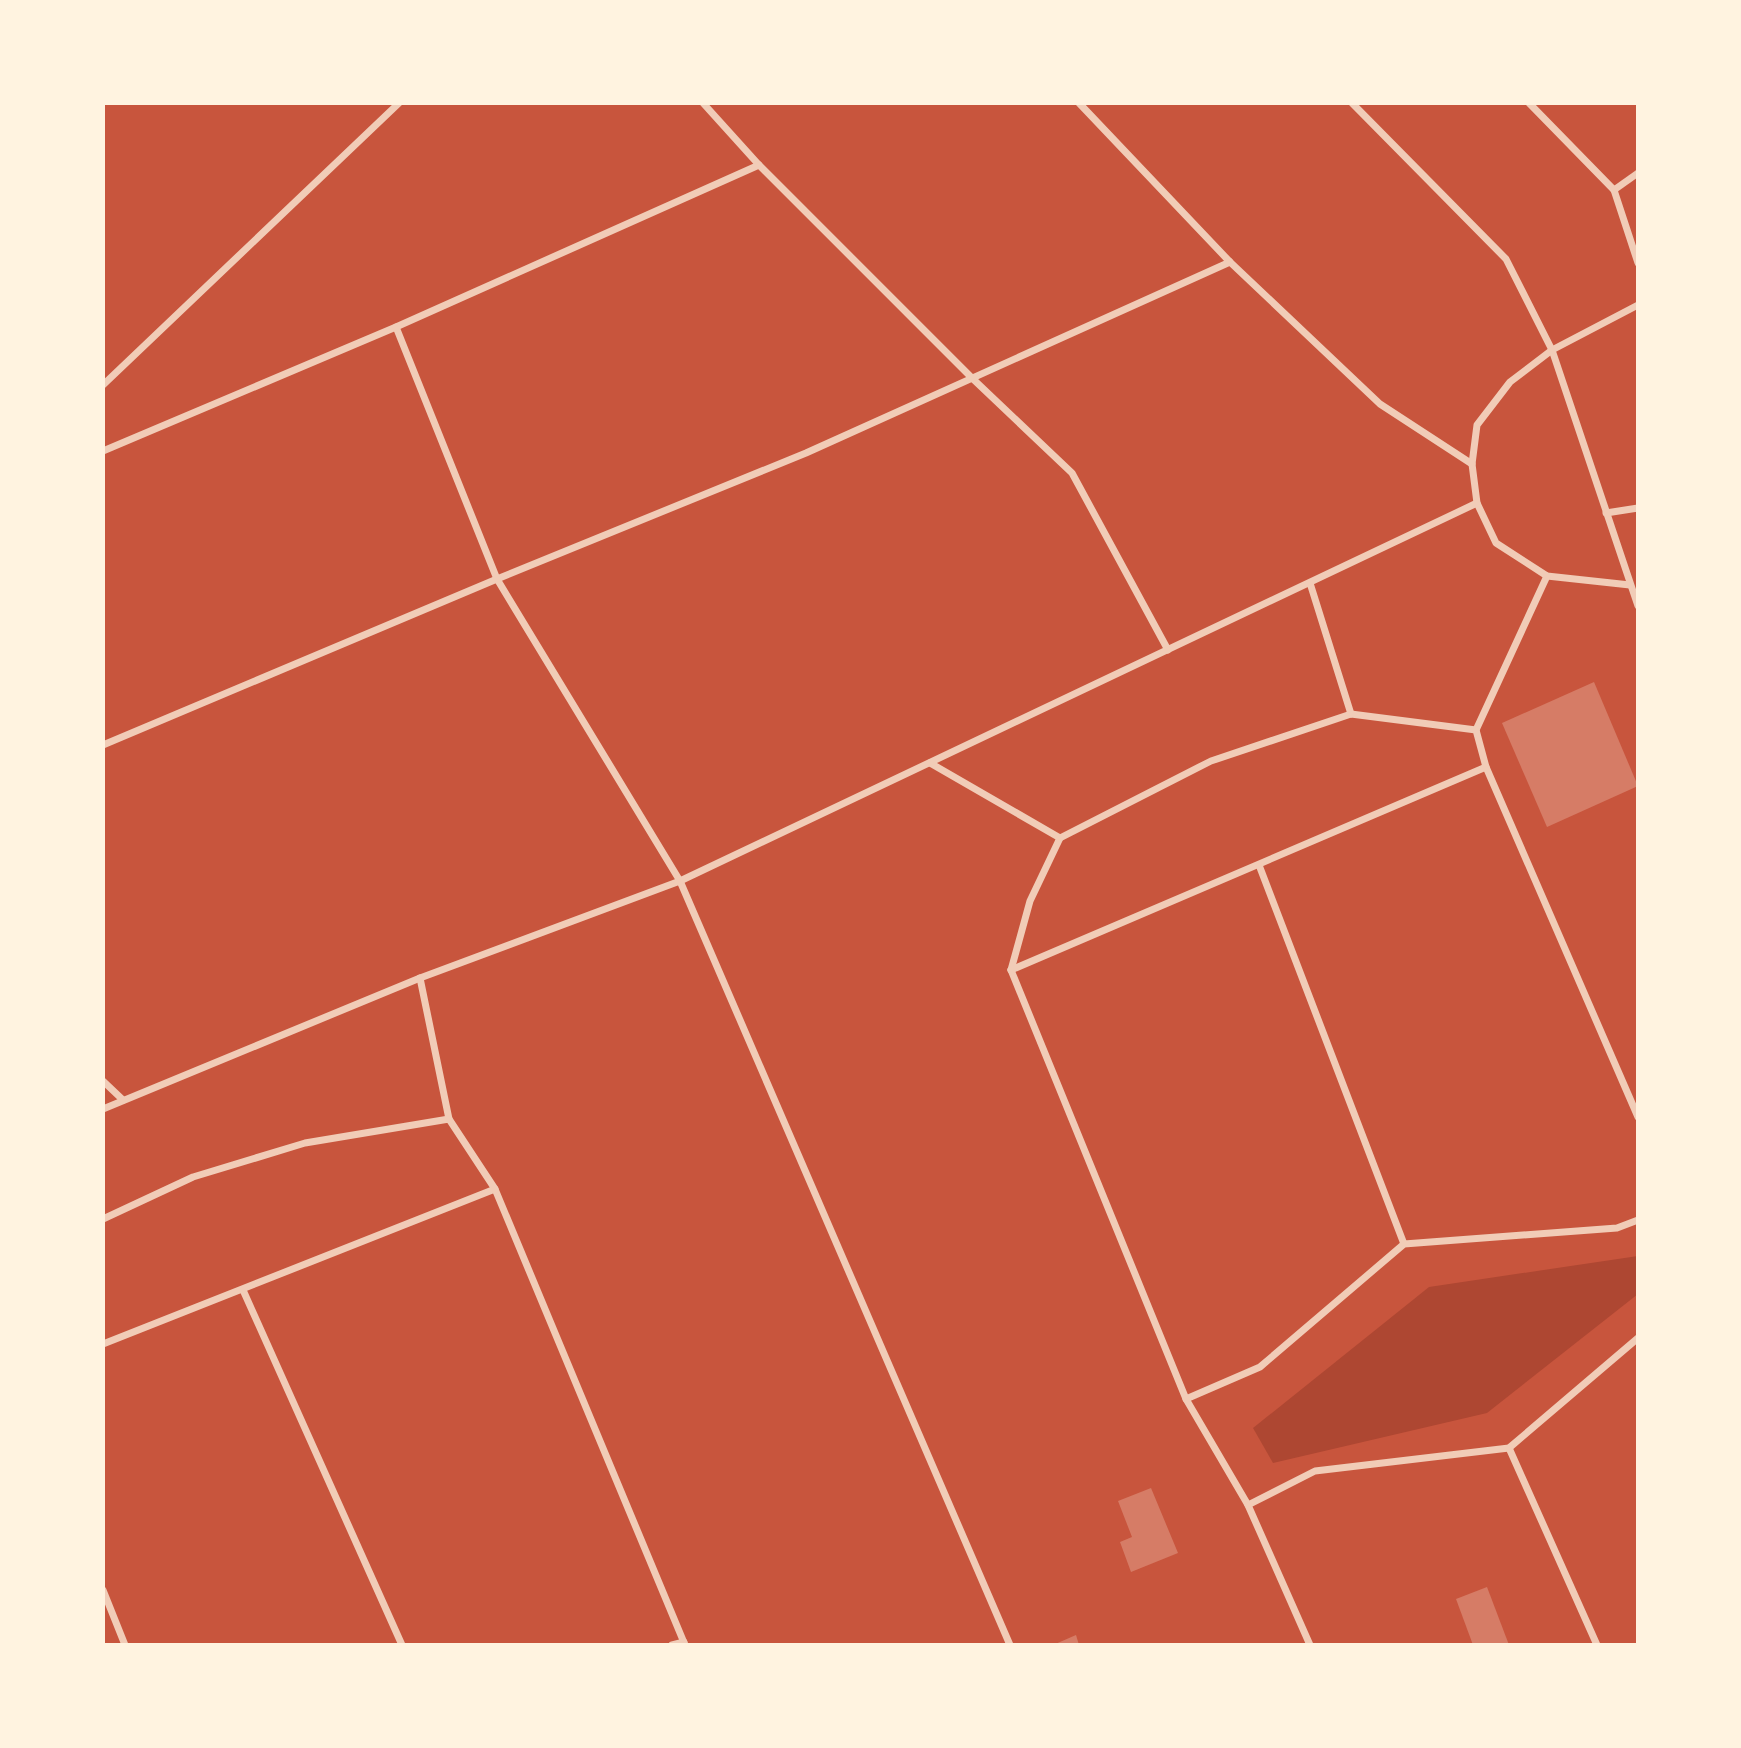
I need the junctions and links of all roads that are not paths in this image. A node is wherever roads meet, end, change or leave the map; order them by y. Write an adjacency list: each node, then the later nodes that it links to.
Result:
1 (399, 103): 15 (street)
2 (704, 103): 6 (street)
3 (1079, 103): 9 (street)
4 (1352, 103): 13 (street)
5 (1529, 103): 8 (street)
6 (759, 165): 12 (street); 14 (street)
7 (1638, 173): 8 (street)
8 (1614, 190): 10 (street)
9 (1230, 262): 14 (street); 17 (street)
10 (1638, 263)
11 (1638, 305): 13 (street)
12 (396, 327): 16 (street); 22 (street)
13 (1552, 351): 17 (street); 20 (street)
14 (973, 379): 22 (street); 26 (street)
15 (103, 385)
16 (103, 451)
17 (1472, 464): 18 (street)
18 (1477, 503): 21 (street); 23 (street)
19 (1638, 508): 20 (street)
20 (1606, 513): 24 (street)
21 (1547, 576): 24 (street); 28 (street)
22 (497, 579): 29 (street); 34 (street)
23 (1310, 583): 26 (street); 27 (street)
24 (1630, 585): 25 (street)
25 (1638, 606)
26 (1168, 650): 30 (street)
27 (1351, 714): 28 (street); 32 (street)
28 (1476, 730): 31 (street)
29 (103, 745)
30 (930, 763): 32 (street); 34 (street)
31 (1486, 767): 33 (street); 40 (street)
32 (1060, 838): 35 (street)
33 (1259, 865): 35 (street); 45 (street)
34 (680, 881): 36 (street); 57 (street)
35 (1011, 970): 49 (street)
36 (420, 978): 38 (street); 41 (street)
37 (103, 1081): 38 (street)
38 (123, 1100): 39 (street)
39 (103, 1109)
40 (1638, 1117)
41 (449, 1119): 42 (street); 43 (street)
42 (495, 1189): 46 (street); 53 (street)
43 (103, 1219)
44 (1638, 1220): 45 (street)
45 (1404, 1244): 49 (street)
46 (243, 1290): 48 (street); 55 (street)
47 (1638, 1338): 50 (street)
48 (103, 1344)
49 (1186, 1399): 51 (street)
50 (1509, 1448): 51 (street); 59 (street)
51 (1248, 1504): 58 (street)
52 (103, 1590): 54 (street)
53 (685, 1643): 56 (street)
54 (125, 1645)
55 (402, 1645)
56 (672, 1645)
57 (1010, 1645)
58 (1310, 1645)
59 (1597, 1645)

